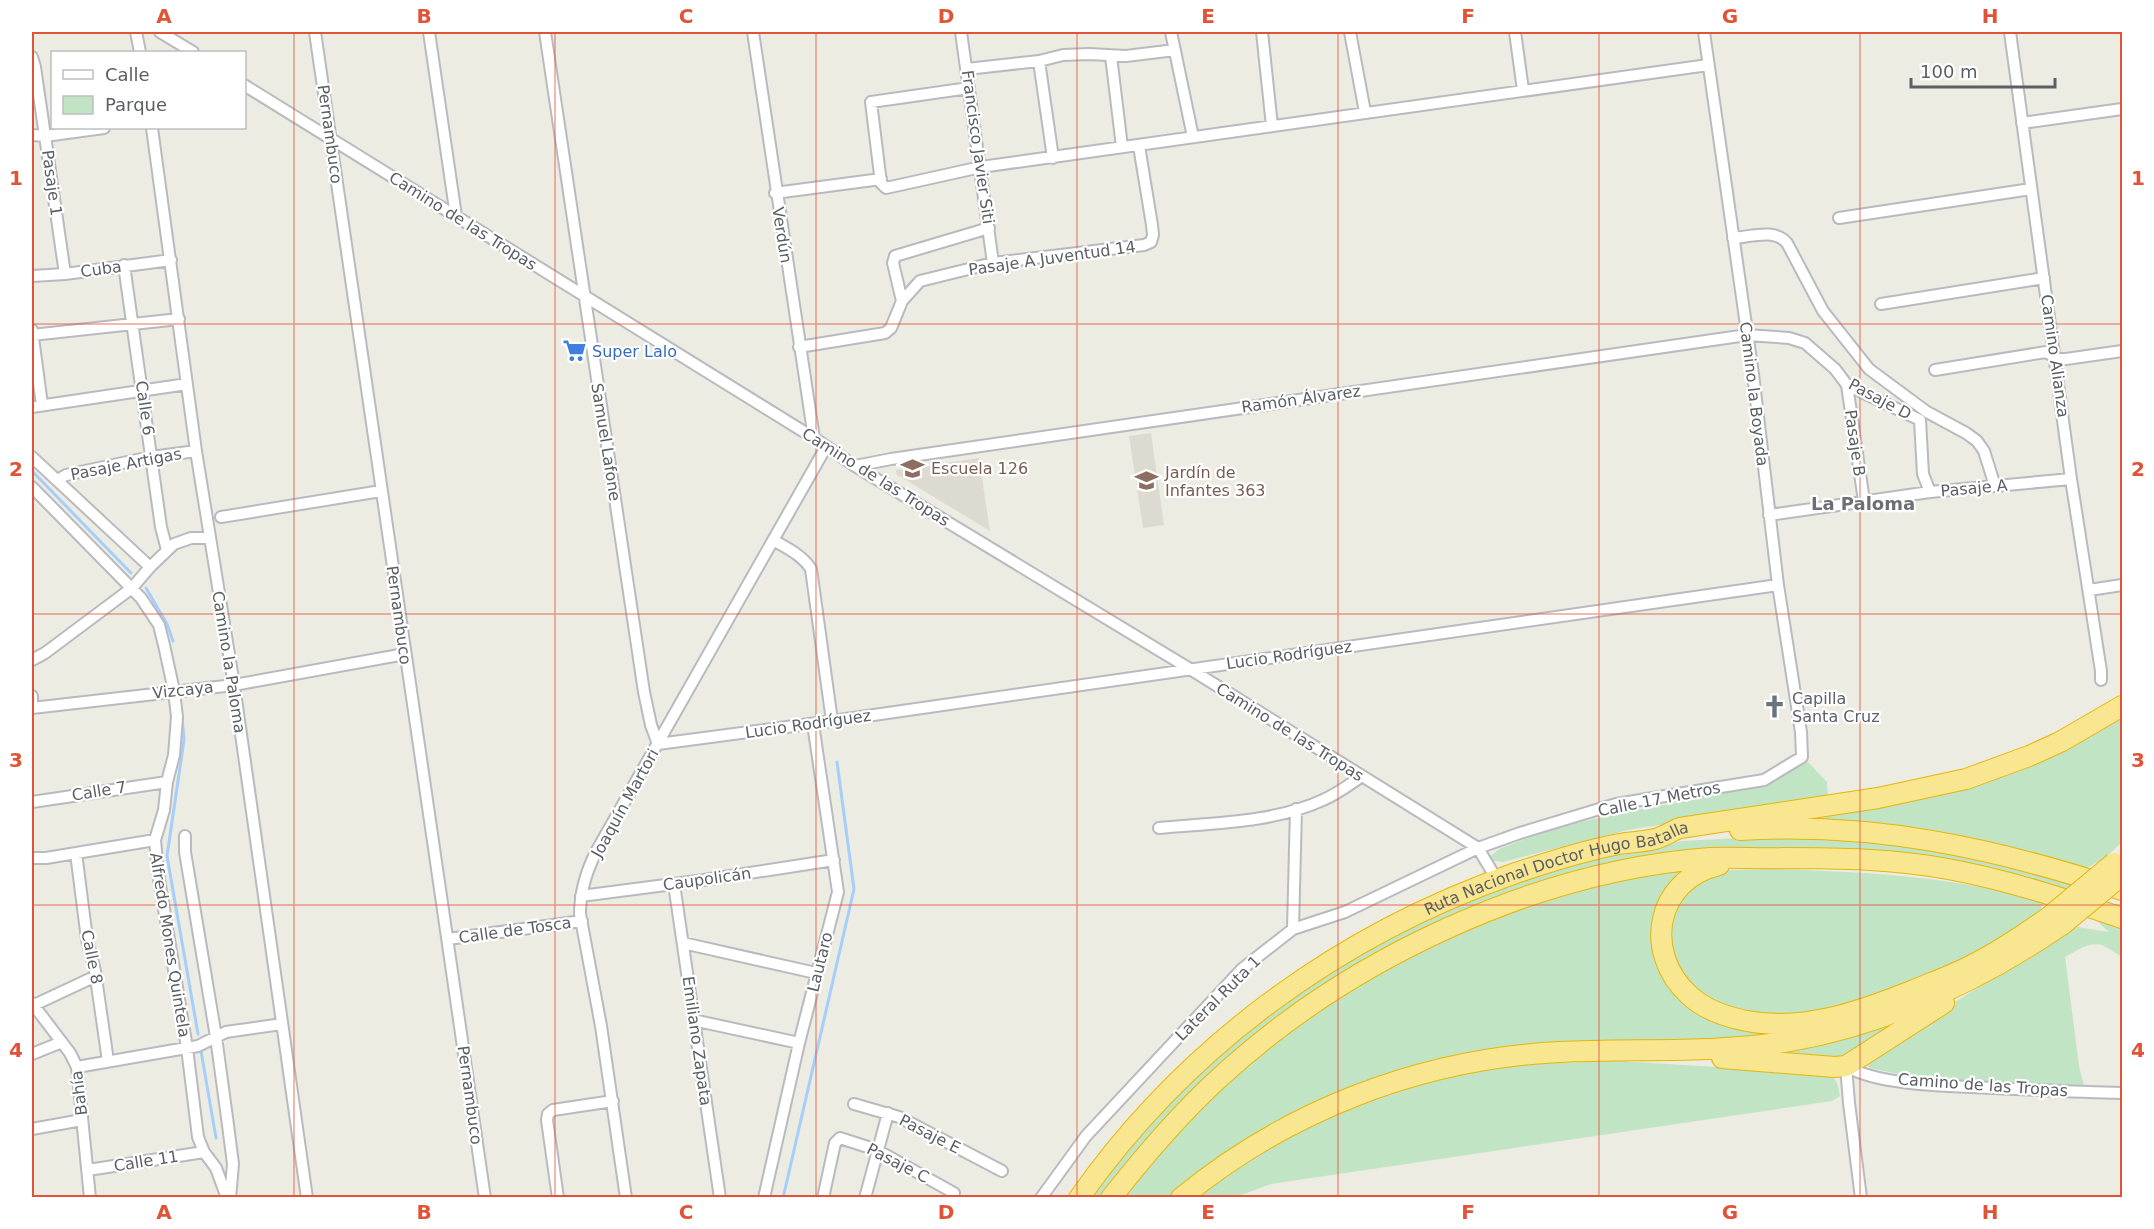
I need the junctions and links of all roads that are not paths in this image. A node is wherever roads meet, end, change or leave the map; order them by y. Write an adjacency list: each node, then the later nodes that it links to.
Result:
1 (136, 32): 14 (street)
2 (160, 32): 15 (street)
3 (315, 32): 34 (street, Pernambuco)
4 (429, 32): 42 (street)
5 (545, 32): 52 (street, Samuel Lafone)
6 (753, 32): 41 (street, Verdún)
7 (962, 32): 21 (street, Francisco Javier Siti)
8 (1171, 32): 16 (street)
9 (1262, 32): 28 (street)
10 (1350, 32): 26 (street)
11 (1515, 32): 24 (street)
12 (1704, 32): 20 (street, Camino la Boyada)
13 (2010, 32): 27 (street, Camino Alianza)
14 (140, 51)
15 (191, 51)
16 (1175, 51): 17 (street); 33 (street)
17 (1111, 56): 19 (street); 36 (street)
18 (32, 57): 32 (street, Pasaje 1)
19 (1039, 61): 21 (street); 37 (street)
20 (1708, 65): 24 (street); 45 (street, Camino la Boyada)
21 (967, 69): 23 (street, Francisco Javier Siti)
22 (246, 86): 34 (street, Camino de las Tropas)
23 (969, 88): 38 (street, Francisco Javier Siti); 39 (street)
24 (1523, 90): 26 (street)
25 (2122, 109): 27 (street)
26 (1365, 112): 28 (street)
27 (2022, 123): 40 (street, Camino Alianza)
28 (1272, 126): 33 (street)
29 (97, 129): 32 (street)
30 (152, 129): 46 (street, Camino la Paloma)
31 (32, 135): 32 (street)
32 (45, 136): 49 (street, Pasaje 1)
33 (1194, 137): 35 (street)
34 (330, 140): 42 (street, Camino de las Tropas); 79 (street, Pernambuco)
35 (1139, 146): 36 (street); 47 (street, Pasaje A Juventud 14)
36 (1122, 147): 37 (street)
37 (1053, 158): 38 (street)
38 (981, 167): 39 (street); 44 (street, Francisco Javier Siti)
39 (884, 183): 41 (street)
40 (2031, 189): 43 (street); 51 (street, Camino Alianza)
41 (775, 193): 60 (street, Verdún)
42 (456, 216): 52 (street, Camino de las Tropas)
43 (1839, 218)
44 (989, 228): 47 (street, Francisco Javier Siti); 53 (street)
45 (1733, 238): 59 (street, Camino la Boyada); 68 (street)
46 (171, 260): 48 (street, Cuba); 55 (street, Camino la Paloma)
47 (993, 263): 53 (street, Pasaje A Juventud 14)
48 (124, 265): 49 (street, Cuba); 56 (street, Calle 6)
49 (65, 274): 50 (street, Cuba)
50 (32, 276)
51 (2044, 278): 54 (street); 62 (street, Camino Alianza)
52 (584, 296): 69 (street, Camino de las Tropas); 103 (street, Samuel Lafone)
53 (902, 301): 60 (street)
54 (1881, 304)
55 (179, 319): 56 (street); 64 (street, Camino la Paloma)
56 (133, 324): 58 (street); 66 (street, Calle 6)
57 (32, 330): 58 (street)
58 (32, 335): 67 (street)
59 (1747, 335): 65 (street, Pasaje D); 74 (street, Ramón Álvarez); 82 (street, Camino la Boyada)
60 (799, 347): 69 (street, Verdún)
61 (2122, 351): 62 (street)
62 (2055, 355): 63 (street); 75 (street, Camino Alianza)
63 (1935, 370)
64 (187, 384): 66 (street); 71 (street, Camino la Paloma)
65 (1847, 385): 68 (street, Pasaje D); 81 (street, Pasaje B)
66 (143, 391): 67 (street); 73 (street, Calle 6)
67 (37, 406)
68 (1924, 416): 77 (street); 80 (street)
69 (814, 438): 70 (street, Camino de las Tropas)
70 (826, 447): 74 (street, Camino de las Tropas); 85 (street, Joaquín Martori)
71 (196, 451): 73 (street, Pasaje Artigas); 84 (street, Camino la Paloma)
72 (32, 457): 76 (street)
73 (152, 457): 76 (street, Pasaje Artigas); 86 (street, Calle 6)
74 (855, 466): 94 (street, Camino de las Tropas)
75 (2071, 479): 77 (street, Pasaje A); 91 (street, Camino Alianza)
76 (57, 480): 87 (street)
77 (1995, 486): 80 (street, Pasaje A)
78 (32, 487): 90 (street, Alfredo Mones Quintela)
79 (381, 491): 83 (street); 92 (street, Pernambuco)
80 (1930, 492): 81 (street, Pasaje A)
81 (1864, 501): 82 (street, Pasaje A)
82 (1769, 515): 88 (street, Camino la Boyada)
83 (221, 517)
84 (210, 538): 86 (street); 96 (street, Camino la Paloma)
85 (773, 540): 101 (street); 103 (street, Joaquín Martori)
86 (167, 550): 87 (street)
87 (150, 567): 90 (street)
88 (1778, 585): 94 (street, Lucio Rodríguez); 104 (street, Camino la Boyada)
89 (2122, 585): 91 (street)
90 (132, 588): 93 (street); 97 (street, Alfredo Mones Quintela)
91 (2089, 590): 95 (street, Camino Alianza)
92 (405, 654): 96 (street, Vizcaya); 127 (street, Pernambuco)
93 (32, 660)
94 (1190, 669): 101 (street, Lucio Rodríguez); 105 (street, Camino de las Tropas)
95 (2101, 680)
96 (234, 685): 97 (street, Vizcaya); 134 (street, Camino la Paloma)
97 (174, 691): 100 (street, Vizcaya); 106 (street, Alfredo Mones Quintela)
98 (32, 696): 100 (street)
99 (2122, 706): 111 (highway, Ruta Nacional Doctor Hugo Batalla)
100 (32, 708)
101 (832, 721): 102 (street, Lucio Rodríguez)
102 (813, 724): 103 (street, Lucio Rodríguez); 117 (street, Lautaro)
103 (658, 744): 122 (street, Joaquín Martori)
104 (1802, 757): 113 (street, Calle 17 Metros)
105 (1362, 776): 108 (street); 113 (street, Camino de las Tropas)
106 (167, 782): 107 (street, Calle 7); 112 (street, Alfredo Mones Quintela)
107 (32, 802)
108 (1296, 809): 109 (street); 126 (street)
109 (1159, 828)
110 (185, 836): 135 (street, Alfredo Mones Quintela)
111 (1656, 839): 119 (highway, Ruta Nacional Doctor Hugo Batalla); 121 (highway)
112 (155, 840): 114 (street); 138 (street, Alfredo Mones Quintela)
113 (1478, 848): 119 (street, Camino de las Tropas); 126 (street, Lateral Ruta 1)
114 (76, 853): 115 (street); 130 (street, Calle 8)
115 (32, 858)
116 (1754, 859): 123 (highway); 125 (highway); 167 (highway)
117 (834, 860): 120 (street, Caupolicán); 129 (street, Lautaro)
118 (2120, 864): 125 (highway, bridge)
119 (1497, 880): 166 (highway, Ruta Nacional Doctor Hugo Batalla)
120 (674, 884): 122 (street, Caupolicán); 128 (street, Emiliano Zapata)
121 (2122, 890)
122 (581, 896): 124 (street, Joaquín Martori)
123 (2122, 918)
124 (582, 921): 127 (street, Calle de Tosca); 145 (street, Joaquín Martori)
125 (2056, 921): 131 (highway)
126 (1293, 929): 165 (street, Lateral Ruta 1)
127 (448, 939): 158 (street, Pernambuco)
128 (683, 944): 129 (street); 133 (street, Emiliano Zapata)
129 (816, 973): 137 (street, Lautaro)
130 (96, 976): 132 (street); 141 (street, Calle 8)
131 (1976, 978): 139 (highway); 143 (highway)
132 (33, 1004): 136 (street, Bahía)
133 (693, 1020): 137 (street); 161 (street, Emiliano Zapata)
134 (282, 1024): 135 (street); 157 (street, Camino la Paloma)
135 (216, 1037): 138 (street); 156 (street, Alfredo Mones Quintela)
136 (62, 1042): 140 (street); 142 (street, Bahía)
137 (799, 1043): 162 (street, Lautaro)
138 (187, 1048): 141 (street); 151 (street, Alfredo Mones Quintela)
139 (1679, 1050): 143 (highway); 168 (highway)
140 (32, 1054)
141 (108, 1061): 142 (street)
142 (77, 1066): 148 (street, Bahía)
143 (1846, 1066): 144 (street, Camino de las Tropas); 169 (street)
144 (2122, 1094)
145 (612, 1101): 159 (street); 160 (street, Joaquín Martori)
146 (854, 1104): 147 (street, Pasaje E)
147 (888, 1113): 150 (street); 153 (street, Pasaje E)
148 (82, 1120): 149 (street); 152 (street, Bahía)
149 (32, 1129)
150 (877, 1150): 154 (street, Pasaje C); 163 (street, Pasaje C); 164 (street)
151 (204, 1152): 152 (street, Calle 11); 156 (street, Alfredo Mones Quintela)
152 (88, 1170): 155 (street, Bahía)
153 (1002, 1171)
154 (954, 1192)
155 (88, 1197)
156 (228, 1197)
157 (307, 1197)
158 (485, 1197)
159 (558, 1197)
160 (626, 1197)
161 (720, 1197)
162 (764, 1197)
163 (823, 1197)
164 (865, 1197)
165 (1041, 1197)
166 (1079, 1197)
167 (1111, 1197)
168 (1181, 1197)
169 (1861, 1197)

